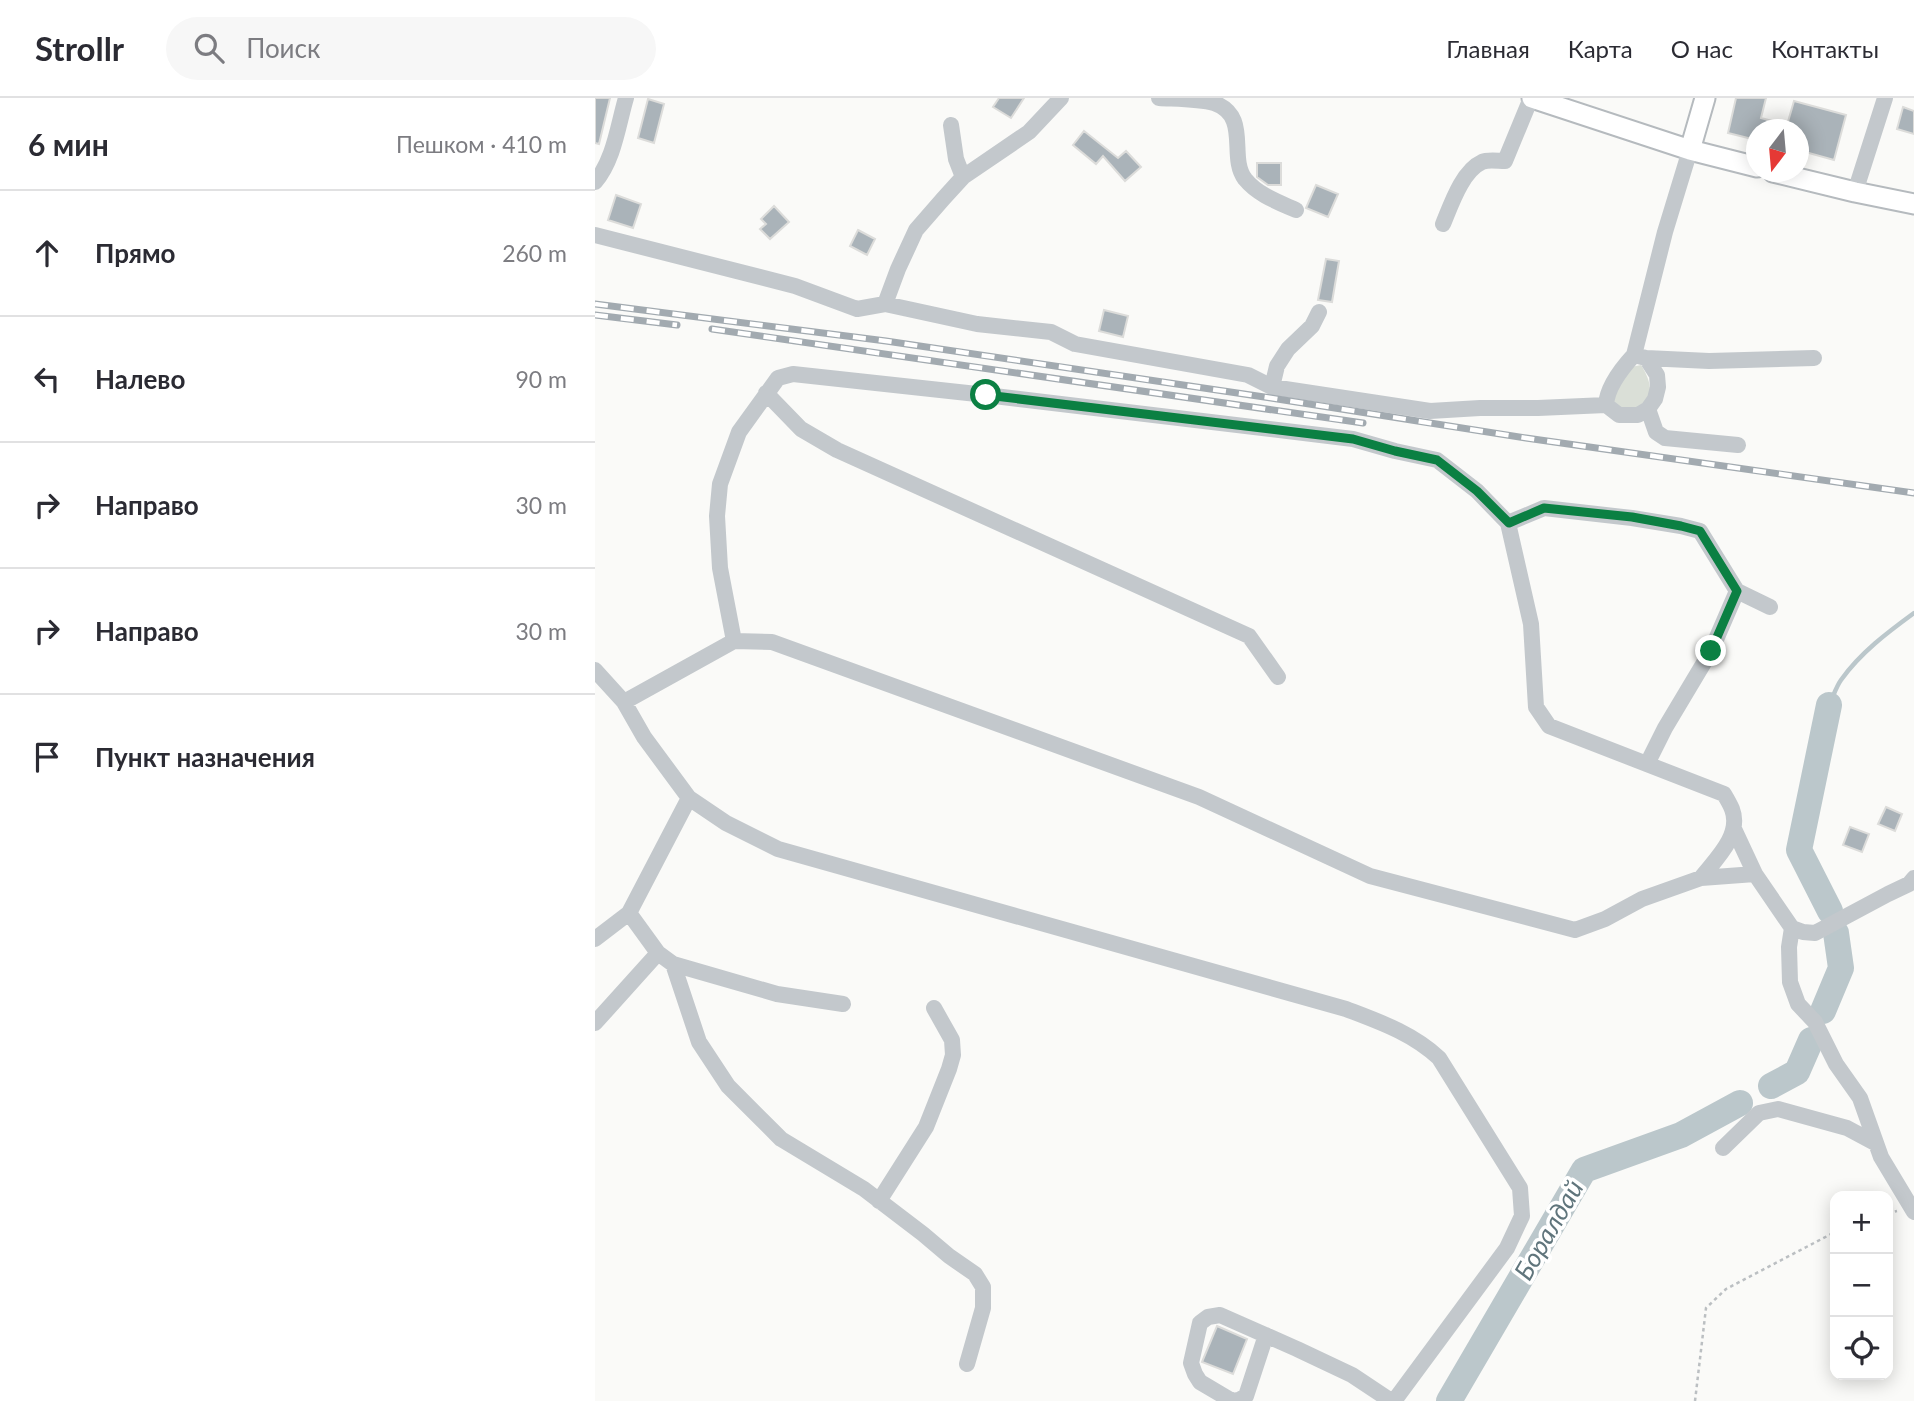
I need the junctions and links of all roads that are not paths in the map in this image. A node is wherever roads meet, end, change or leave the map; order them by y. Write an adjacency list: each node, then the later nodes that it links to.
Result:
1 (626, 98): 12 (street)
2 (1061, 98): 10 (street)
3 (1159, 98): 15 (street)
4 (1532, 98): 8 (main road); 16 (street)
5 (1705, 98): 8 (main road)
6 (1885, 98): 13 (street)
7 (951, 125): 10 (street)
8 (1690, 150): 9 (main road); 20 (street)
9 (1746, 164)
10 (964, 177): 18 (street)
11 (1809, 181): 13 (main road)
12 (595, 182)
13 (1855, 192): 14 (main road)
14 (1914, 204)
15 (1296, 210)
16 (1443, 224)
17 (595, 235): 18 (street)
18 (885, 304): 22 (street)
19 (1319, 312): 22 (street)
20 (1640, 357): 21 (street); 24 (street); 25 (street)
21 (1814, 358)
22 (1272, 387): 24 (street)
23 (766, 393): 27 (street); 30 (street); 32 (street)
24 (1606, 405): 25 (street)
25 (1648, 409): 26 (street)
26 (1738, 445)
27 (1509, 523): 28 (street); 34 (street)
28 (1737, 591): 29 (street); 34 (street)
29 (1770, 607)
30 (734, 640): 33 (street); 38 (street)
31 (595, 670): 33 (street)
32 (1278, 677)
33 (624, 702): 35 (street)
34 (1647, 764): 36 (street)
35 (689, 799): 40 (street); 54 (street)
36 (1734, 829): 37 (street); 38 (street)
37 (1755, 874): 38 (street); 41 (street)
38 (1700, 877)
39 (1914, 878): 41 (street)
40 (629, 913): 42 (street); 43 (street)
41 (1791, 928): 48 (street)
42 (595, 939)
43 (658, 953): 44 (street); 47 (street)
44 (673, 964): 45 (street); 50 (street)
45 (843, 1004)
46 (934, 1009): 50 (street)
47 (595, 1023)
48 (1875, 1143): 49 (street); 51 (street)
49 (1723, 1149)
50 (879, 1201): 53 (street)
51 (1914, 1212)
52 (1266, 1335): 52 (street); 54 (street)
53 (967, 1364)
54 (1392, 1401)

